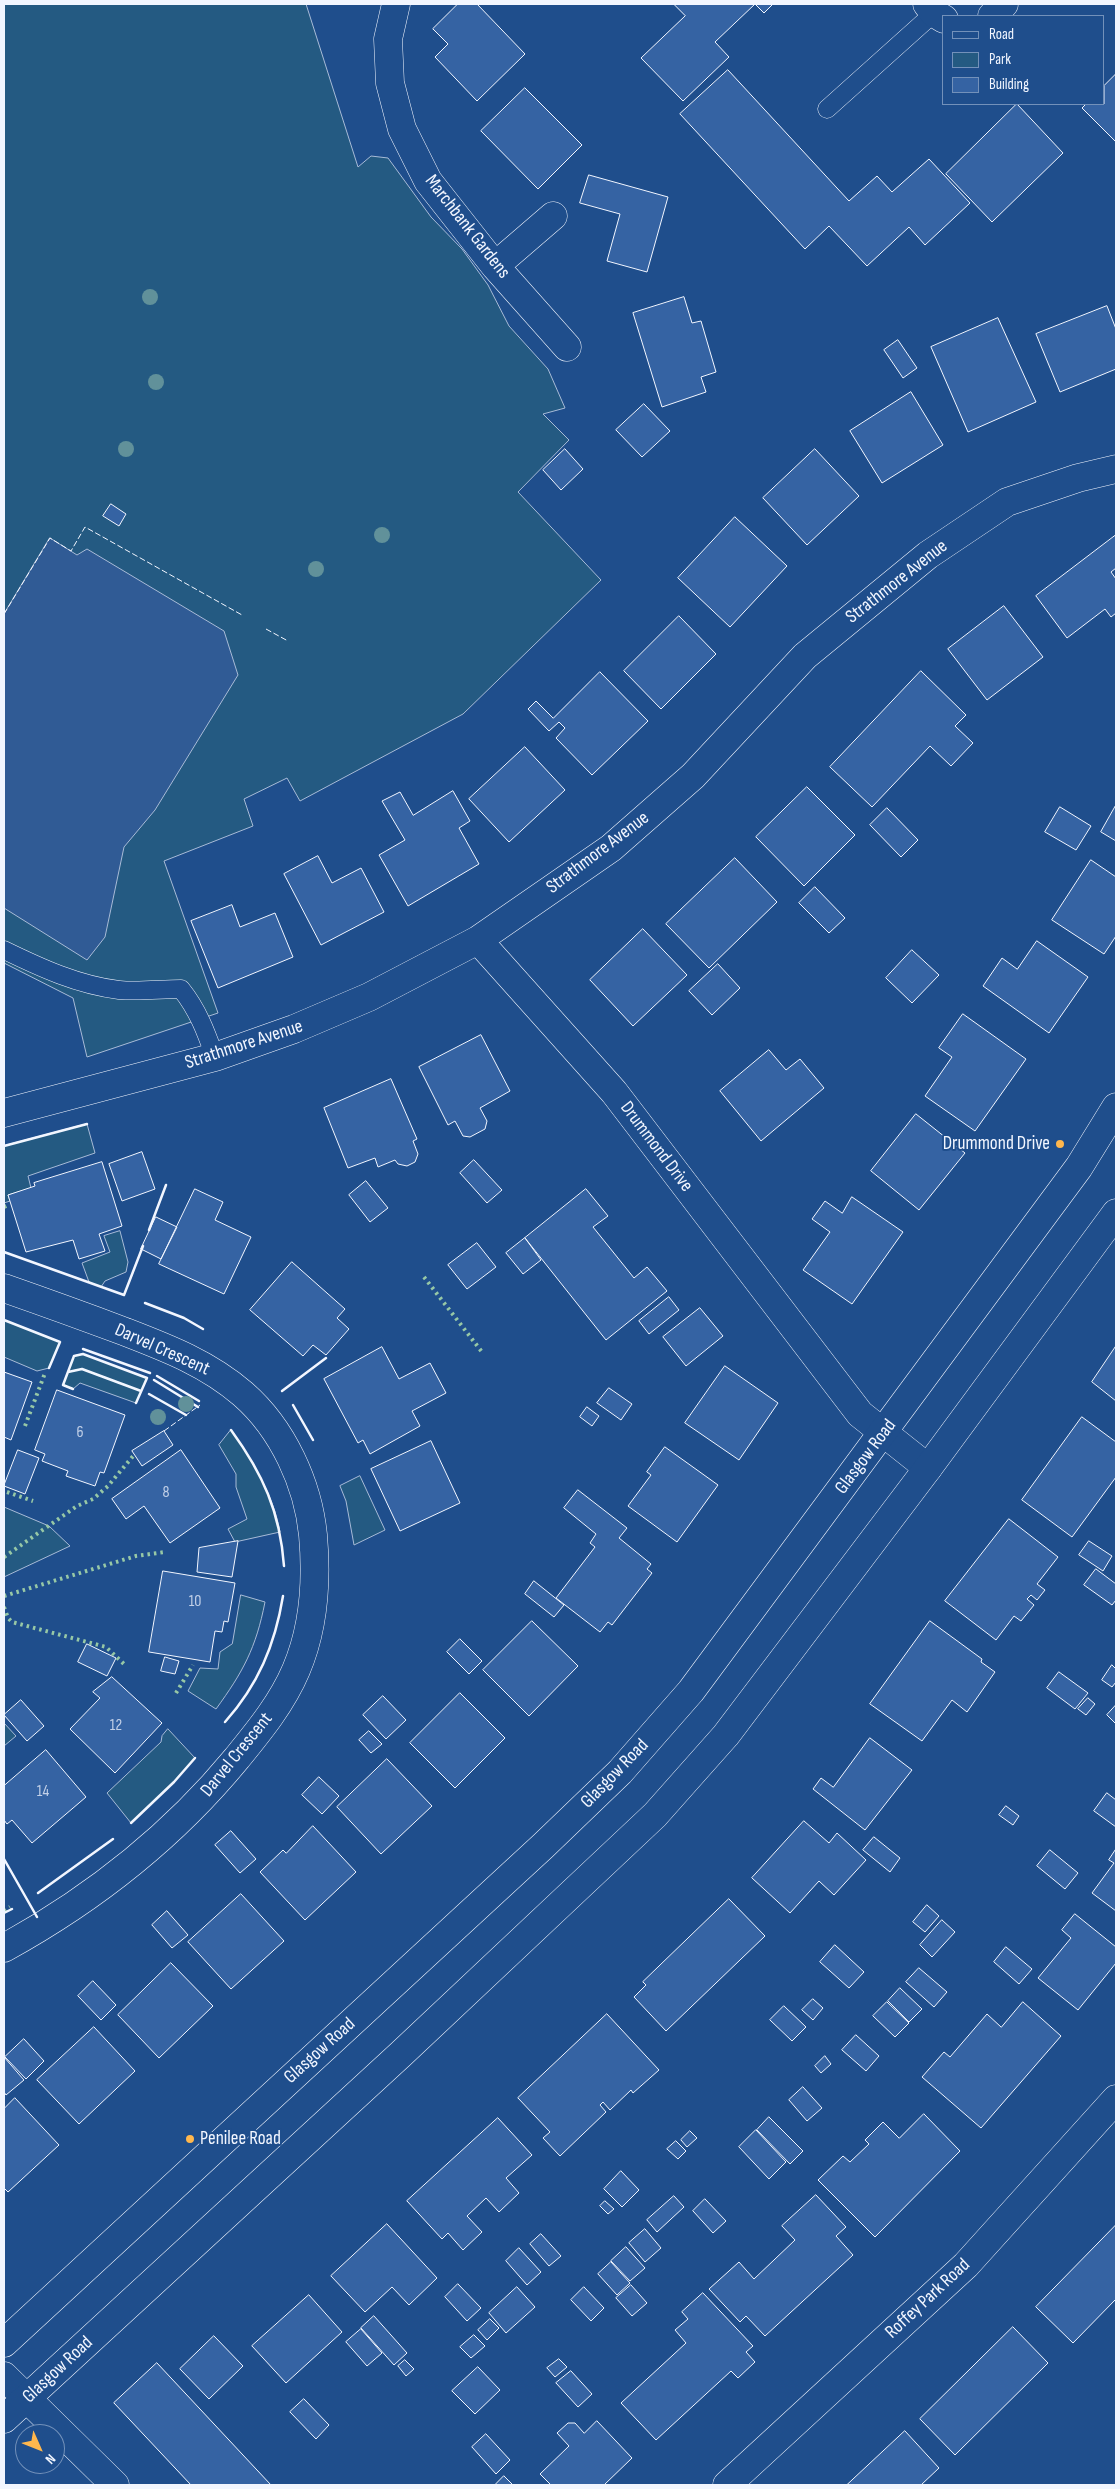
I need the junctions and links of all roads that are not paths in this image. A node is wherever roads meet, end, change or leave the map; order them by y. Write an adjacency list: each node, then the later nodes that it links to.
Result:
1 (396, 4): 7 (street, Marchbank Gardens)
2 (1004, 4): 4 (street)
3 (935, 12): 5 (lane)
4 (993, 15)
5 (826, 109)
6 (553, 216): 7 (street)
7 (495, 266): 8 (street, Marchbank Gardens)
8 (567, 347)
9 (1116, 469): 10 (street, Strathmore Avenue)
10 (478, 940): 12 (street, Strathmore Avenue); 17 (street, Drummond Drive)
11 (4, 950): 12 (lane)
12 (215, 1057): 14 (street, Strathmore Avenue)
13 (1116, 1108): 17 (street, Glasgow Road)
14 (4, 1113)
15 (1116, 1213): 18 (street, Glasgow Road)
16 (4, 1288): 19 (street, Darvel Crescent)
17 (883, 1434): 18 (street, Drummond Drive); 21 (street, Glasgow Road)
18 (928, 1468): 23 (street, Glasgow Road)
19 (4, 1948)
20 (1116, 2099): 26 (street, Roffey Park Road)
21 (4, 2343)
22 (4, 2376): 23 (street)
23 (26, 2399): 24 (street, Glasgow Road); 25 (street)
24 (4, 2419)
25 (115, 2485)
26 (727, 2485)

